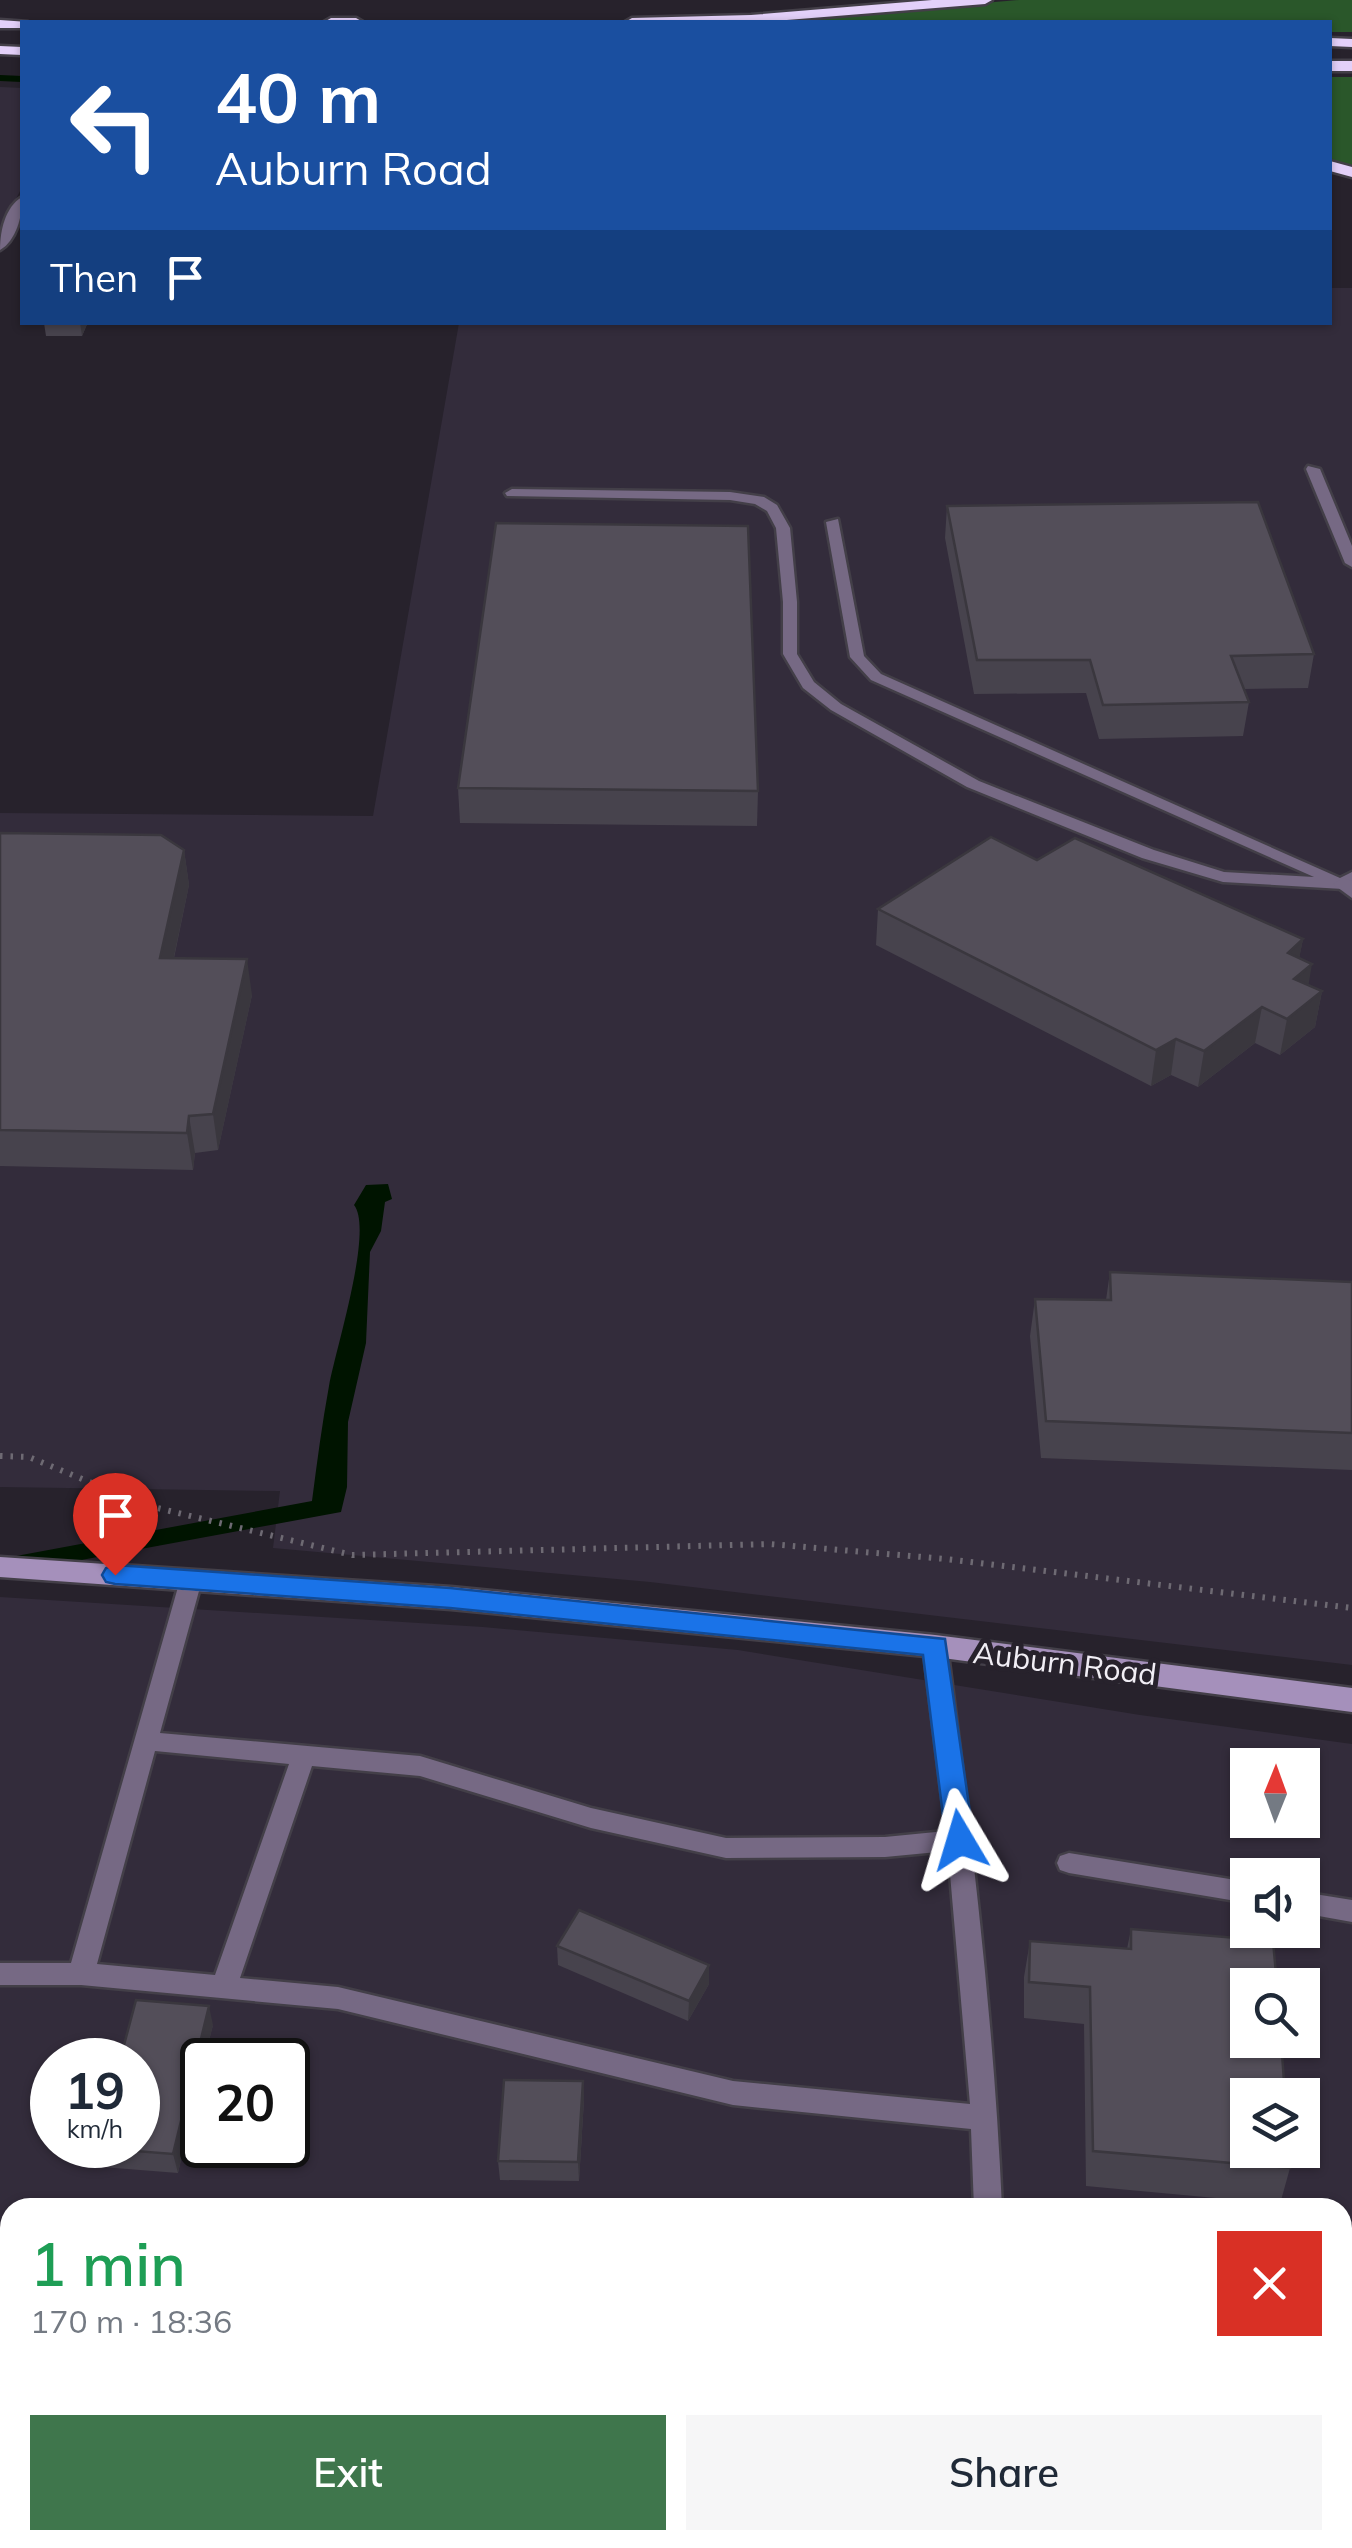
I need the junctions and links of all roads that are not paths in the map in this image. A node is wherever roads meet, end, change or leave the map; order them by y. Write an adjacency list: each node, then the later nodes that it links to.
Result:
1 (985, 0): 2 (highway)
2 (679, 20)
3 (20, 205): 4 (street)
4 (0, 246)
5 (1313, 469): 8 (lane)
6 (512, 493): 9 (lane)
7 (833, 522): 9 (lane)
8 (1352, 563)
9 (1349, 884)
10 (0, 1567): 11 (main road, Auburn Road)
11 (191, 1580): 12 (main road, Auburn Road); 14 (lane)
12 (935, 1646): 13 (main road, Auburn Road); 16 (lane)
13 (1352, 1700)
14 (148, 1741): 15 (lane); 22 (lane)
15 (304, 1755): 16 (lane); 23 (lane)
16 (960, 1840): 24 (lane)
17 (1069, 1863): 18 (lane)
18 (1230, 1890)
19 (1320, 1905): 20 (lane)
20 (1352, 1911)
21 (0, 1974): 22 (lane)
22 (82, 1974): 23 (lane)
23 (224, 1987): 24 (lane)
24 (986, 2118): 25 (lane)
25 (988, 2198)

